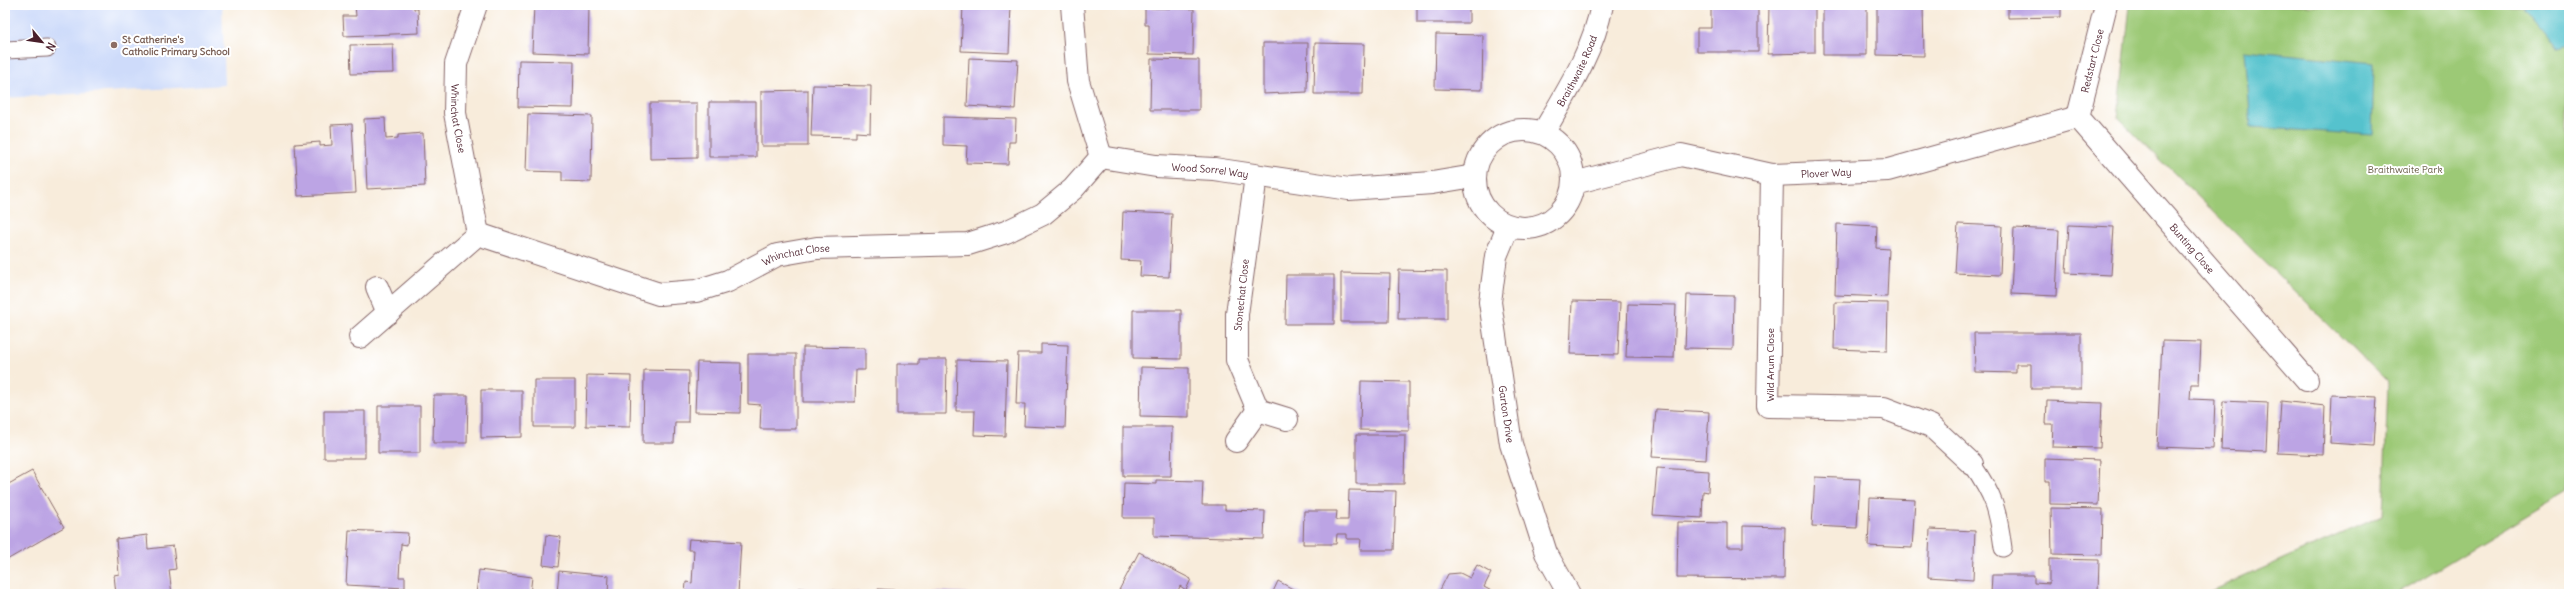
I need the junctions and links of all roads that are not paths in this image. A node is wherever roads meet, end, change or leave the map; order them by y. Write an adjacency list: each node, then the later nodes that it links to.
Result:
1 (476, 5): 15 (street, Whinchat Close)
2 (1072, 5): 9 (street)
3 (1602, 5): 8 (street, Braithwaite Road)
4 (2106, 5): 7 (street, Redstart Close)
5 (47, 48): 6 (lane)
6 (5, 50)
7 (2078, 117): 10 (street, Plover Way); 19 (street, Bunting Close)
8 (1543, 133): 12 (street); 13 (street)
9 (1101, 157): 11 (street, Wood Sorrel Way); 15 (street, Whinchat Close)
10 (1772, 175): 13 (street, Plover Way); 23 (street, Wild Arum Close)
11 (1256, 176): 12 (street, Wood Sorrel Way); 20 (street, Stonechat Close)
12 (1474, 176): 14 (street)
13 (1574, 183): 14 (street)
14 (1508, 227): 25 (street, Garton Drive)
15 (478, 234): 17 (street)
16 (377, 287): 17 (street)
17 (388, 313): 18 (street)
18 (360, 337)
19 (2307, 380)
20 (1258, 410): 21 (street); 22 (street)
21 (1287, 419)
22 (1236, 441)
23 (1972, 464): 24 (lane)
24 (2003, 548)
25 (1569, 594)

